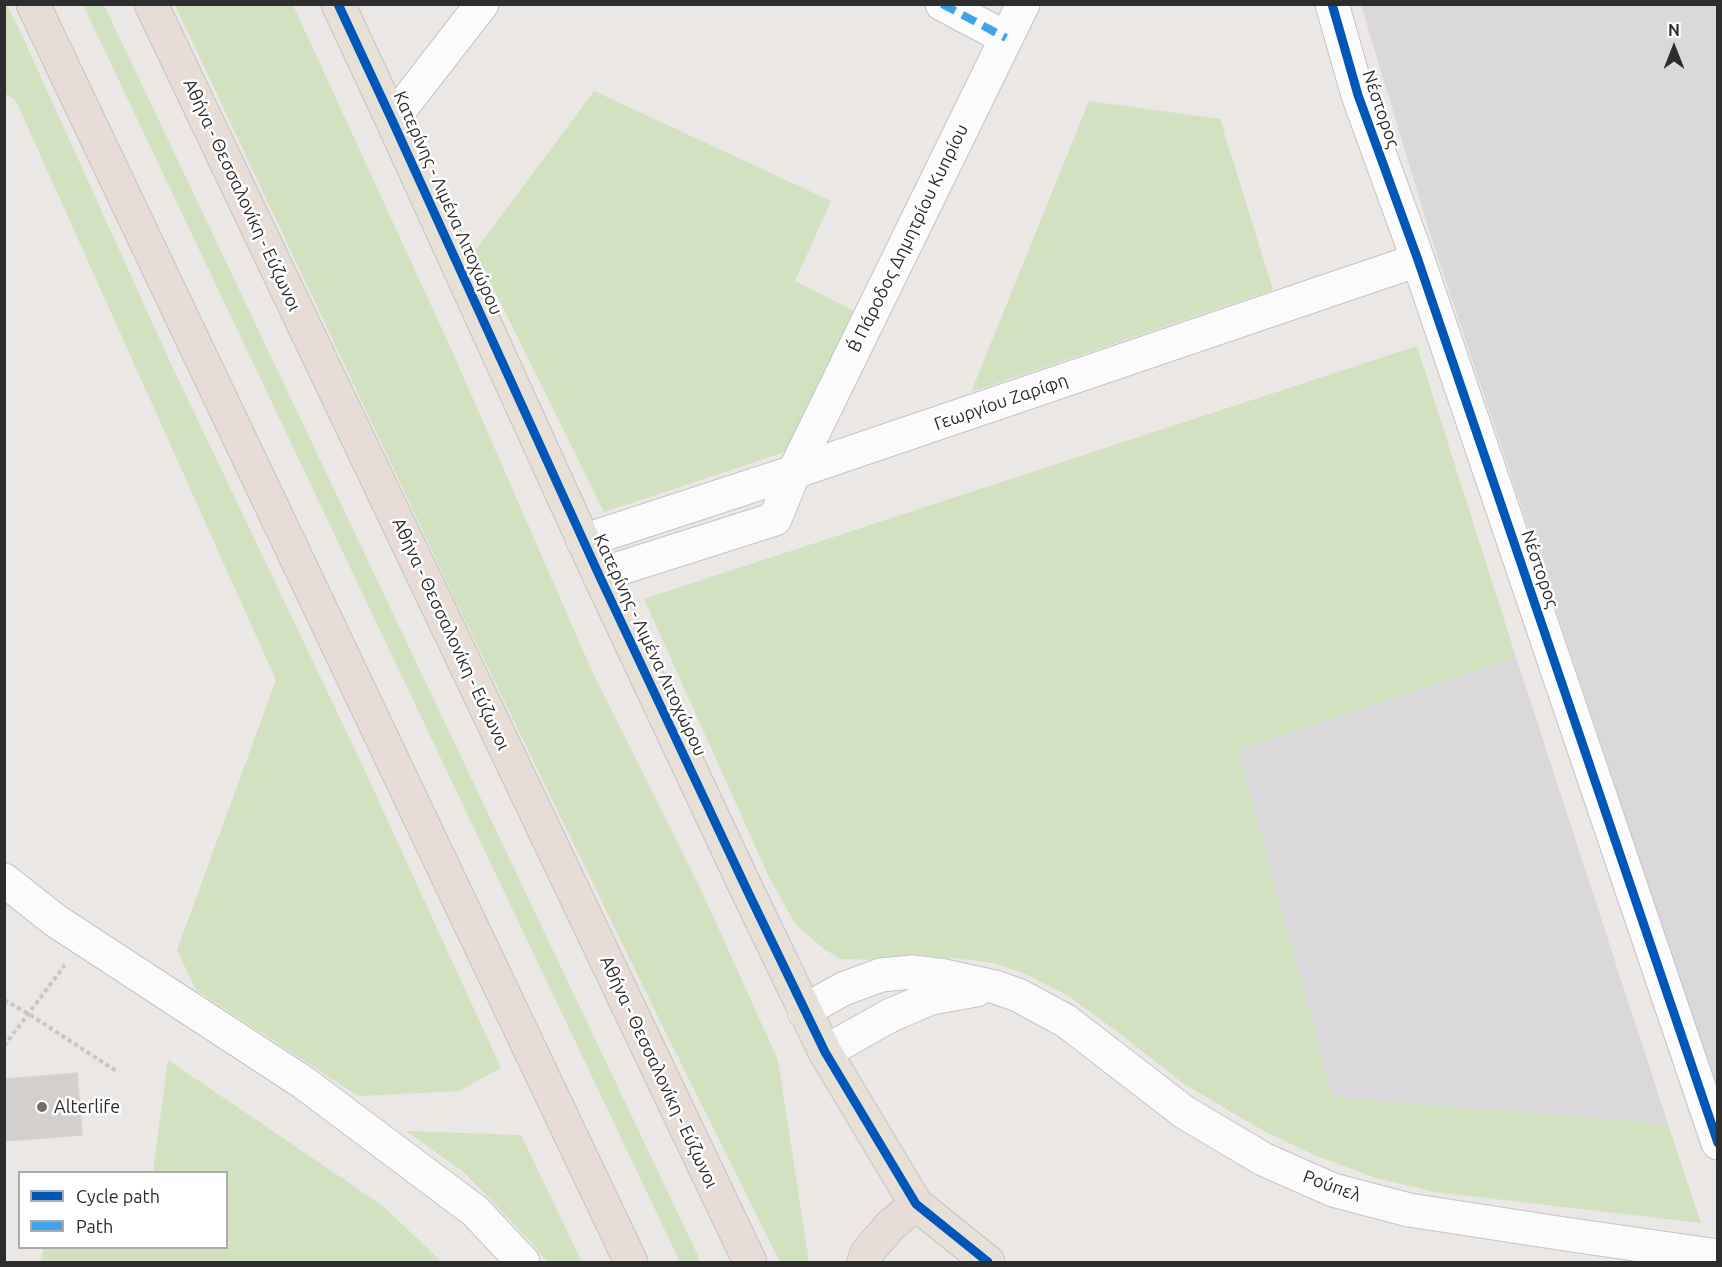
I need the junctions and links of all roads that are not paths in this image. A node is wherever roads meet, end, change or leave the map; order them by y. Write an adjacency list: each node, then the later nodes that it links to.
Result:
1 (33, 4): 22 (highway)
2 (151, 4): 23 (highway, Αθήνα - Θεσσαλονίκη - Εύζωνοι)
3 (338, 4): 9 (main road, Κατερίνης - Λιμένα Λιτοχώρου)
4 (482, 4): 9 (street)
5 (942, 4): 8 (street)
6 (1023, 4): 8 (street, Β΄ Πάροδος Δημητρίου Κυπρίου)
7 (1332, 4): 10 (street, Νέστορος)
8 (1006, 38): 11 (street, Β΄ Πάροδος Δημητρίου Κυπρίου)
9 (392, 120): 12 (main road, Κατερίνης - Λιμένα Λιτοχώρου)
10 (1418, 260): 11 (street, Γεωργίου Ζαρίφη); 18 (street, Νέστορος)
11 (794, 472): 12 (street, Γεωργίου Ζαρίφη); 13 (street, Β΄ Πάροδος Δημητρίου Κυπρίου)
12 (583, 541): 13 (main road, Κατερίνης - Λιμένα Λιτοχώρου)
13 (599, 575): 16 (main road, Κατερίνης - Λιμένα Λιτοχώρου)
14 (4, 880): 21 (street)
15 (996, 987): 16 (street, Ρούπελ); 17 (street); 20 (street, Ρούπελ)
16 (804, 1011): 17 (main road, Κατερίνης - Λιμένα Λιτοχώρου)
17 (825, 1052): 19 (main road, Κατερίνης - Λιμένα Λιτοχώρου)
18 (1718, 1143)
19 (916, 1204): 24 (highway); 25 (main road, Κατερίνης - Λιμένα Λιτοχώρου)
20 (1718, 1256)
21 (523, 1263)
22 (631, 1263)
23 (750, 1263)
24 (864, 1263)
25 (988, 1263)

